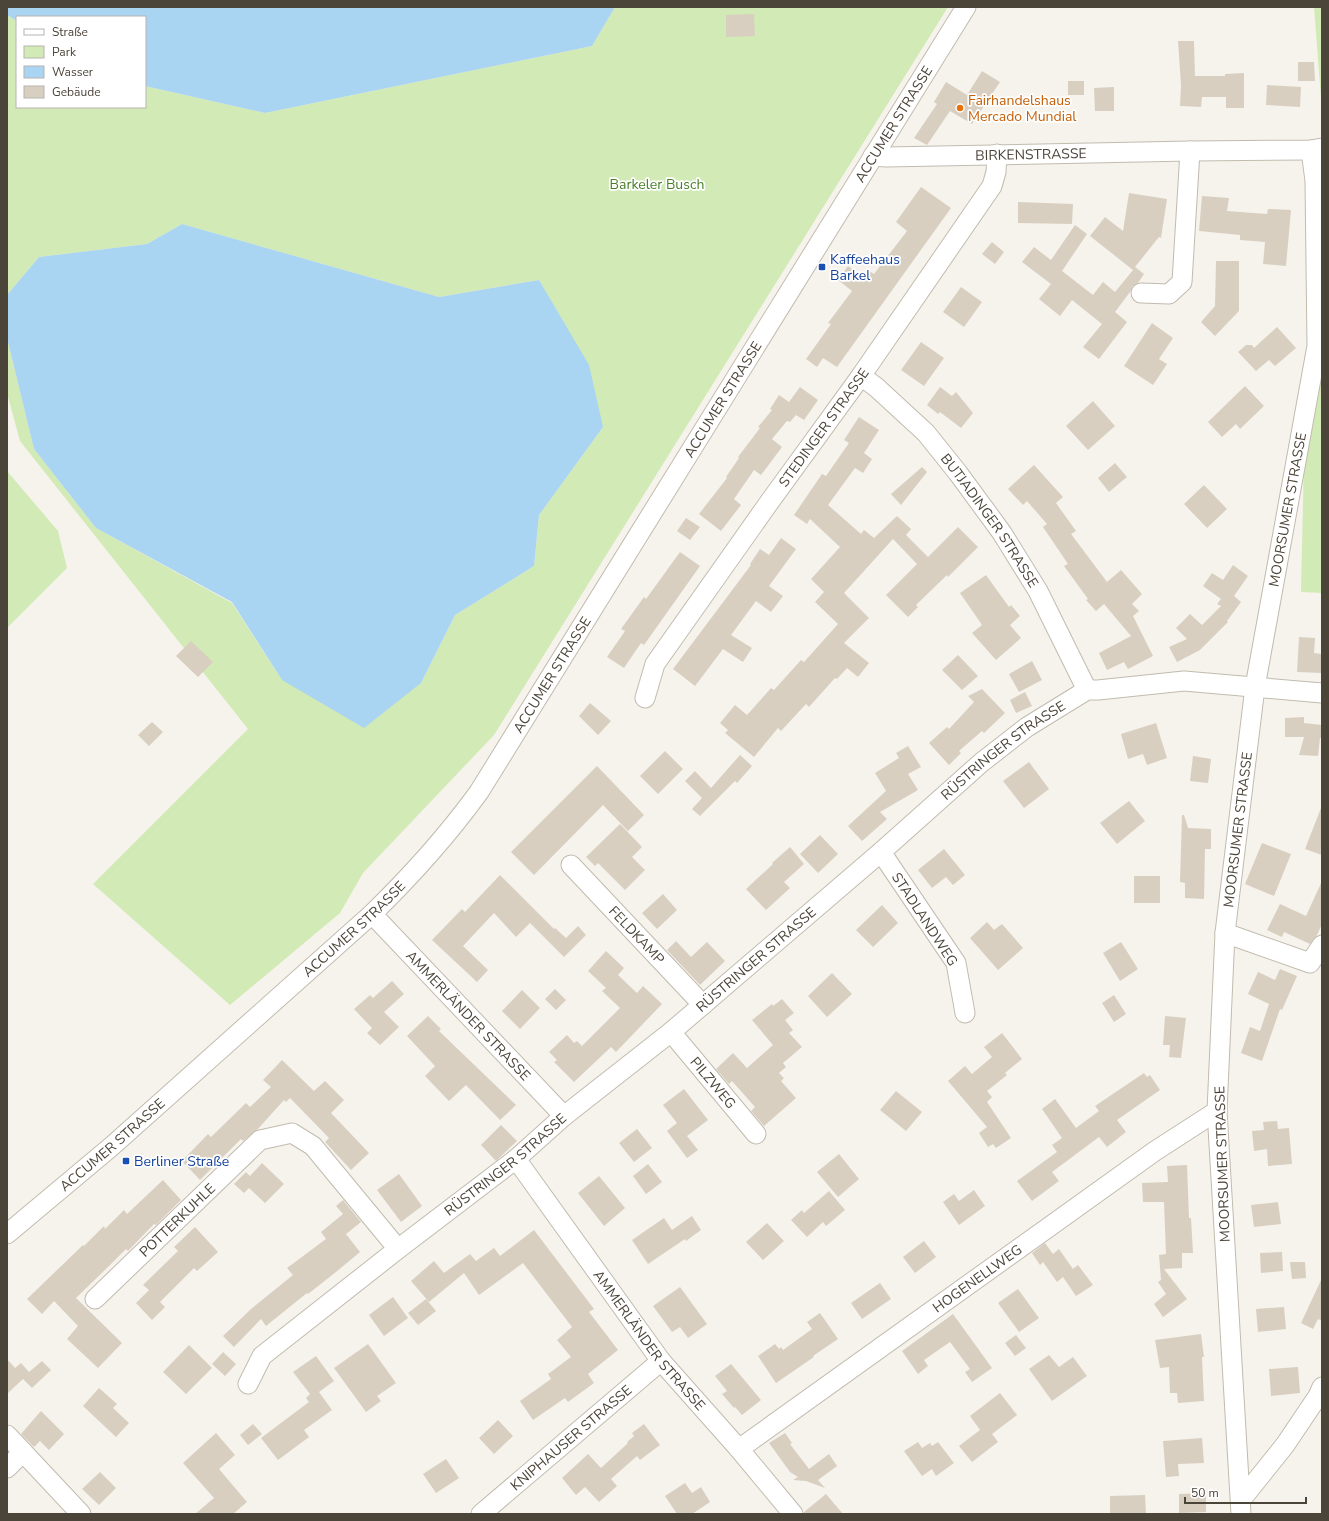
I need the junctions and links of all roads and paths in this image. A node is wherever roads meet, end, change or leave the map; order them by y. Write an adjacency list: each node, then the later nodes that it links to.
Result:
1 (966, 7): 5 (street, ACCUMER STRASSE)
2 (1317, 149): 3 (street, BIRKENSTRASSE); 8 (street, MOORSUMER STRASSE)
3 (1190, 151): 4 (street, BIRKENSTRASSE); 6 (street)
4 (997, 154): 5 (street, BIRKENSTRASSE); 7 (street, STEDINGER STRASSE)
5 (873, 156): 14 (street, ACCUMER STRASSE)
6 (1141, 293)
7 (861, 376): 9 (street, BUTJADINGER STRASSE); 11 (street, STEDINGER STRASSE)
8 (1255, 686): 9 (street, RÜSTRINGER STRASSE); 10 (street, RÜSTRINGER STRASSE); 15 (street, MOORSUMER STRASSE)
9 (1087, 690): 12 (street, RÜSTRINGER STRASSE)
10 (1322, 693)
11 (645, 698)
12 (881, 852): 17 (street, RÜSTRINGER STRASSE); 18 (street, STADLANDWEG)
13 (571, 865): 17 (street, FELDKAMP)
14 (372, 914): 21 (street, AMMERLÄNDER STRASSE); 24 (street, ACCUMER STRASSE)
15 (1225, 933): 16 (street); 20 (street, MOORSUMER STRASSE)
16 (1322, 945)
17 (703, 1005): 19 (street, RÜSTRINGER STRASSE)
18 (965, 1013)
19 (671, 1032): 21 (street, RÜSTRINGER STRASSE); 22 (street, PILZWEG)
20 (1217, 1111): 31 (street, HOGENELLWEG); 34 (street, MOORSUMER STRASSE)
21 (564, 1116): 23 (street, RÜSTRINGER STRASSE)
22 (756, 1134)
23 (516, 1159): 25 (street, RÜSTRINGER STRASSE); 27 (street, AMMERLÄNDER STRASSE)
24 (7, 1234)
25 (398, 1249): 26 (street, POTTERKUHLE); 28 (street, RÜSTRINGER STRASSE)
26 (95, 1299)
27 (661, 1361): 31 (street, AMMERLÄNDER STRASSE); 36 (street, KNIPHAUSER STRASSE)
28 (248, 1384)
29 (1322, 1387): 34 (street)
30 (7, 1435): 32 (street)
31 (739, 1449): 37 (street, AMMERLÄNDER STRASSE)
32 (24, 1452): 33 (street); 35 (street)
33 (7, 1468)
34 (1241, 1507)
35 (81, 1514)
36 (480, 1514)
37 (793, 1514)

